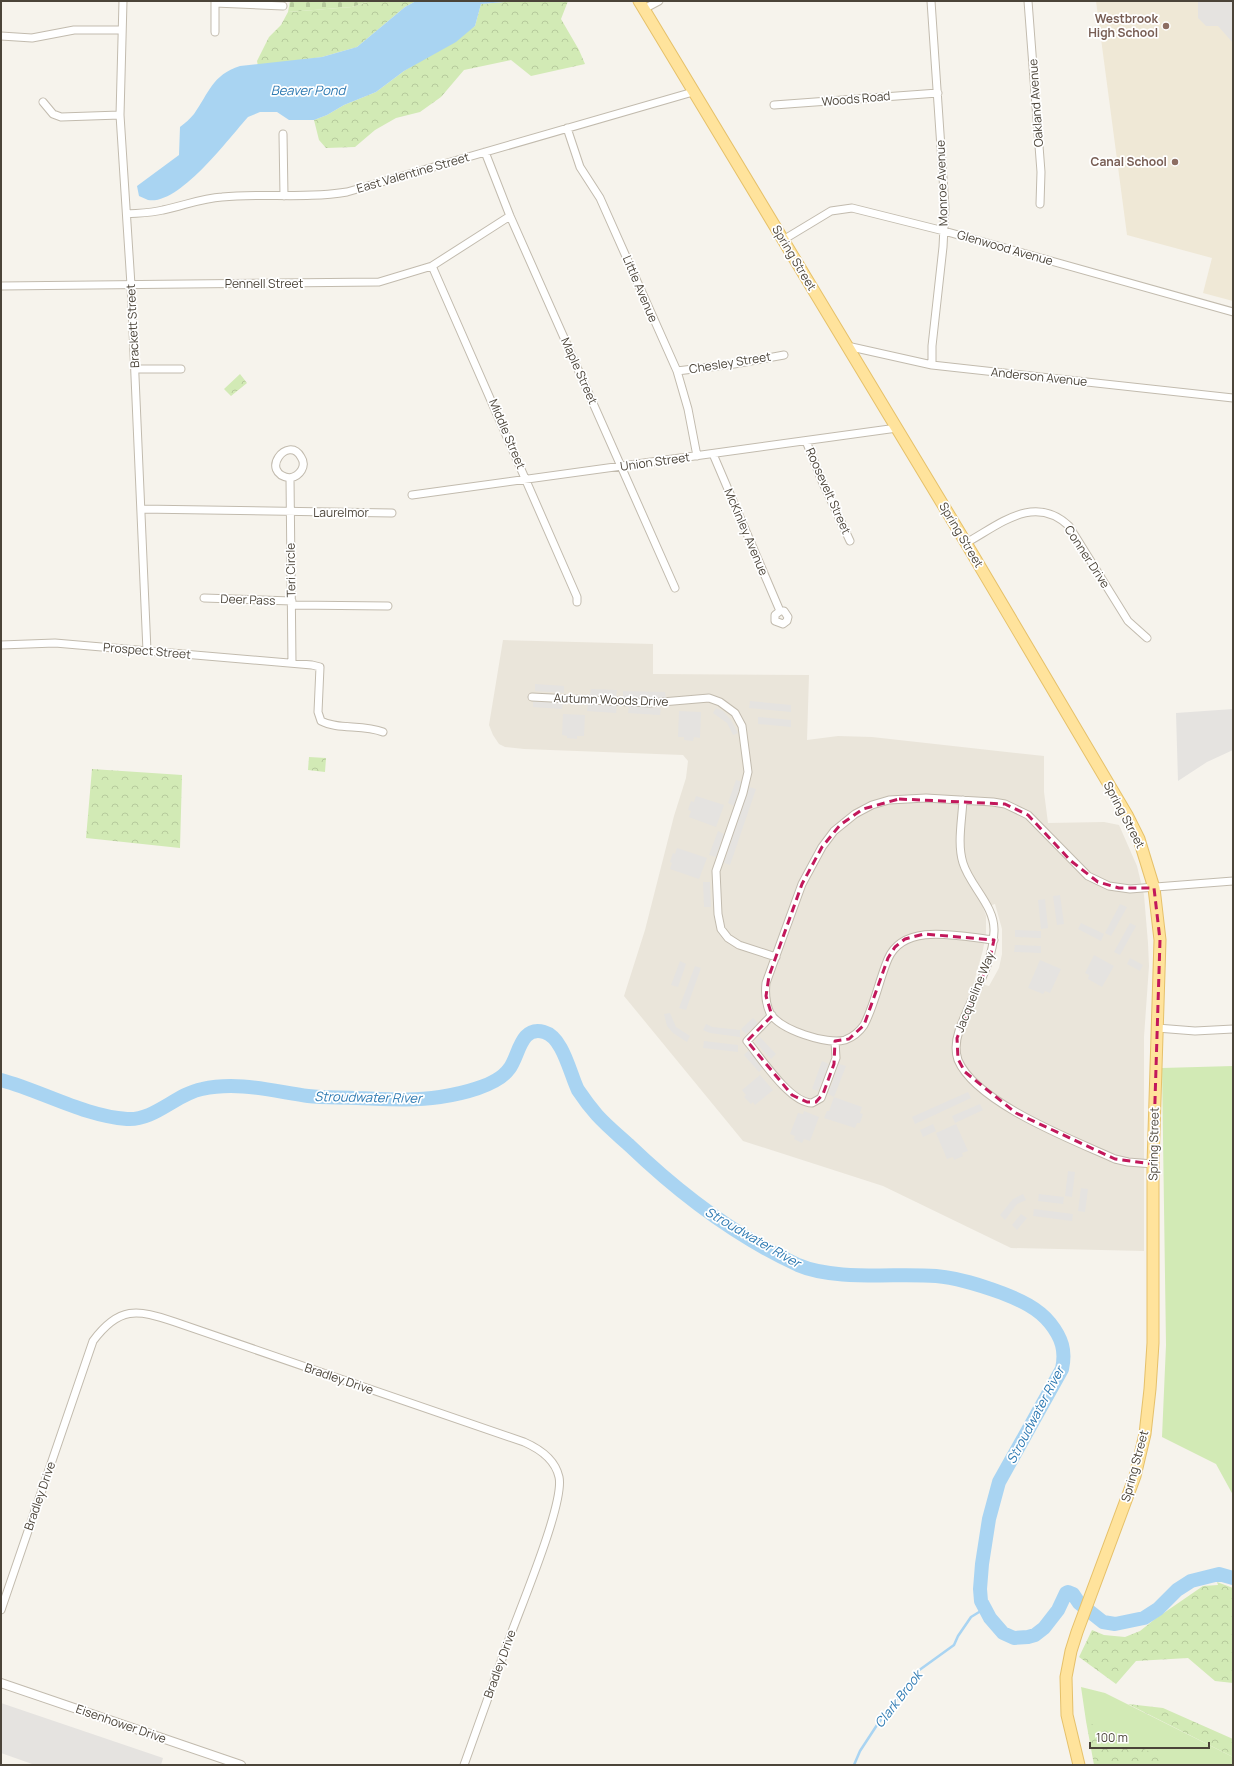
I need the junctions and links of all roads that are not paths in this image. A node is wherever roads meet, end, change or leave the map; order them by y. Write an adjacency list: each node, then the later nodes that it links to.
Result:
1 (123, 1): 8 (street, Brackett Street)
2 (659, 1): 6 (street)
3 (931, 1): 12 (street, Monroe Avenue)
4 (1028, 1): 20 (street, Oakland Avenue)
5 (215, 2): 7 (street); 9 (street)
6 (642, 5): 11 (main road, Spring Street)
7 (283, 6)
8 (122, 30): 10 (street); 15 (street, Brackett Street)
9 (215, 32)
10 (1, 36)
11 (693, 92): 16 (street, East Valentine Street); 24 (main road, Spring Street)
12 (938, 93): 14 (street, Woods Road); 23 (street, Monroe Avenue)
13 (43, 102): 15 (street)
14 (774, 105)
15 (120, 115): 21 (street, Brackett Street)
16 (567, 128): 18 (street, East Valentine Street); 34 (street, Little Avenue)
17 (283, 134): 19 (street)
18 (485, 152): 19 (street, East Valentine Street); 22 (street, Maple Street)
19 (284, 196): 21 (street, East Valentine Street)
20 (1040, 204)
21 (127, 214): 26 (street, Brackett Street)
22 (510, 216): 25 (street, Pennell Street); 40 (street, Maple Street)
23 (944, 231): 24 (street, Glenwood Avenue); 28 (street, Glenwood Avenue); 31 (street, Monroe Avenue)
24 (783, 240): 29 (main road, Spring Street)
25 (432, 266): 26 (street, Pennell Street); 42 (street, Middle Street)
26 (131, 285): 27 (street, Pennell Street); 32 (street, Brackett Street)
27 (1, 286)
28 (1233, 312)
29 (847, 346): 31 (street, Anderson Avenue); 36 (main road, Spring Street)
30 (784, 355): 34 (street, Chesley Street)
31 (932, 365): 35 (street, Anderson Avenue)
32 (135, 369): 33 (street); 44 (street, Brackett Street)
33 (181, 369)
34 (677, 371): 39 (street, Little Avenue)
35 (1233, 398)
36 (897, 428): 37 (street, Union Street); 48 (main road, Spring Street)
37 (806, 441): 38 (street, Union Street); 47 (street, Roosevelt Street)
38 (713, 454): 39 (street, Union Street); 54 (street, McKinley Avenue)
39 (697, 456): 40 (street, Union Street)
40 (622, 466): 42 (street, Union Street); 49 (street, Maple Street)
41 (290, 478): 45 (street, Teri Circle)
42 (526, 479): 43 (street, Union Street); 51 (street, Middle Street)
43 (412, 495)
44 (141, 509): 45 (street, Laurelmor); 57 (street, Brackett Street)
45 (291, 512): 46 (street, Laurelmor); 52 (street, Teri Circle)
46 (392, 513)
47 (850, 541)
48 (966, 543): 55 (street, Conner Drive); 63 (main road, Spring Street)
49 (676, 588)
50 (204, 598): 52 (street, Deer Pass)
51 (578, 602)
52 (292, 603): 53 (street, Deer Pass); 58 (street, Teri Circle)
53 (388, 606)
54 (780, 611)
55 (1147, 638)
56 (1, 645): 57 (street, Prospect Street)
57 (146, 651): 58 (street, Prospect Street)
58 (292, 663): 60 (street, Prospect Street)
59 (532, 697): 65 (street, Autumn Woods Drive)
60 (383, 732)
61 (963, 800): 63 (street); 64 (street, Jacqueline Way); 65 (street)
62 (1233, 881): 63 (street)
63 (1154, 888): 67 (main road, Spring Street)
64 (994, 940): 69 (street); 70 (street, Jacqueline Way)
65 (776, 957): 66 (street)
66 (772, 1015): 69 (street); 69 (street)
67 (1157, 1028): 68 (street); 70 (main road, Spring Street)
68 (1233, 1029)
69 (835, 1041)
70 (1153, 1164): 75 (main road, Spring Street)
71 (1, 1610): 74 (street, Bradley Drive)
72 (1, 1683): 73 (street, Eisenhower Drive)
73 (241, 1765)
74 (464, 1765)
75 (1079, 1765)

